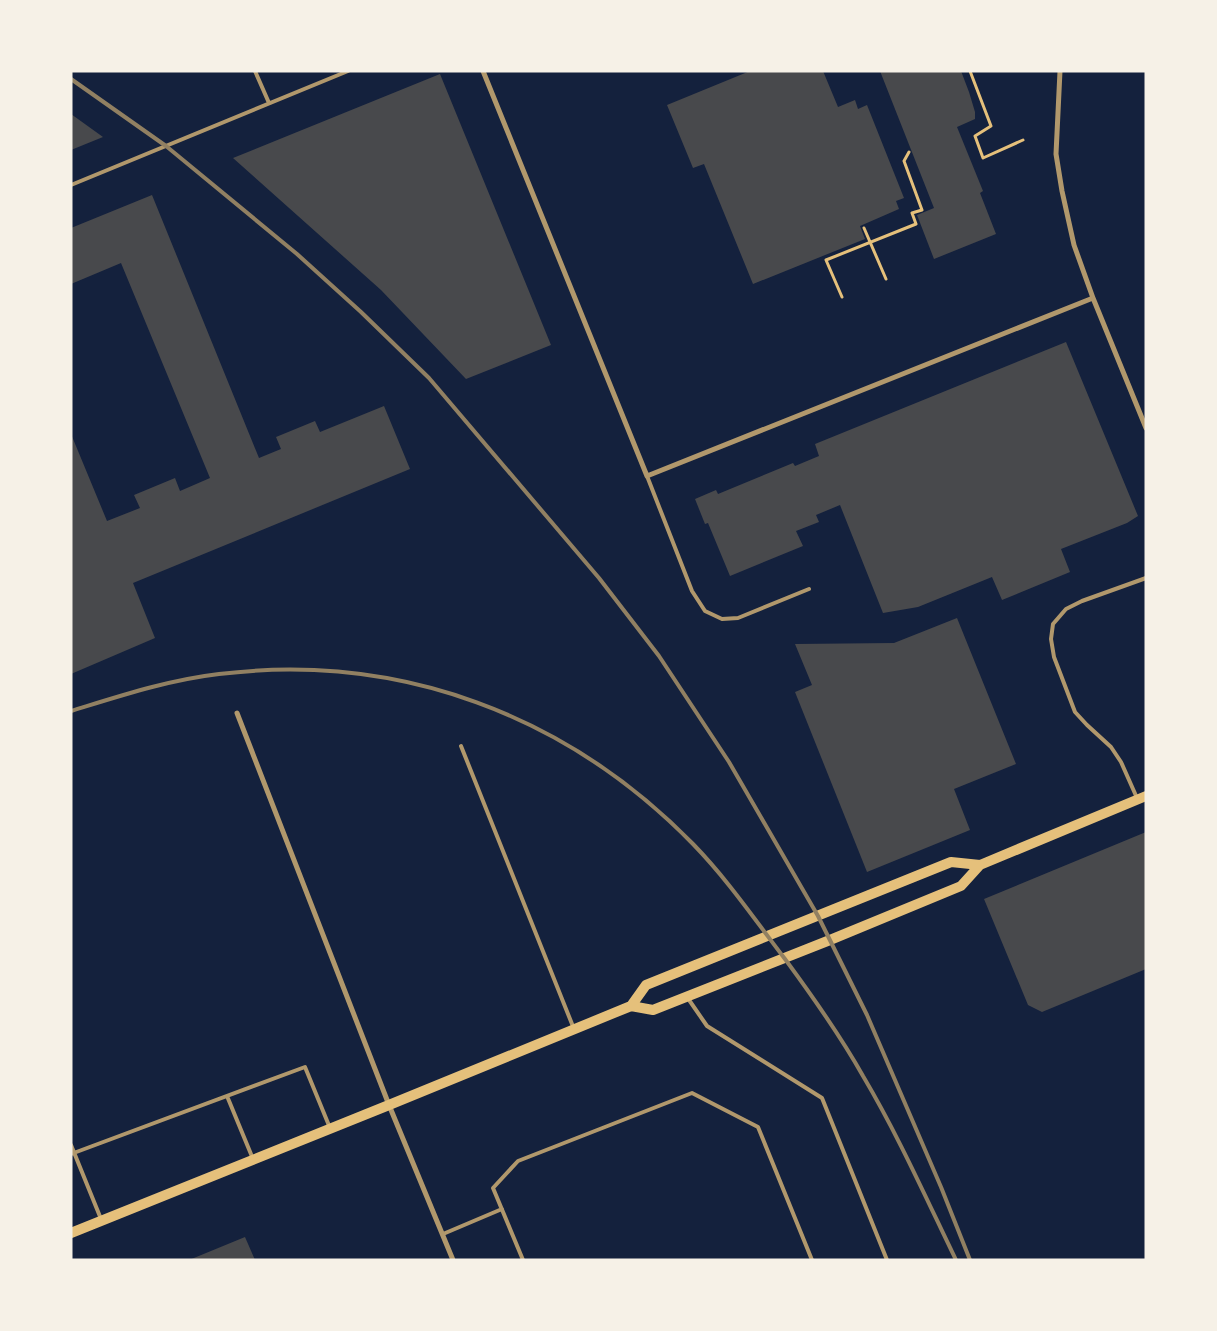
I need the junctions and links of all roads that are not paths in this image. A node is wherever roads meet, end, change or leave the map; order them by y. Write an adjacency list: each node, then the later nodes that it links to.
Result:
1 (255, 71): 5 (lane)
2 (348, 71): 5 (lane)
3 (483, 71): 9 (street)
4 (1060, 71): 7 (street)
5 (270, 103): 6 (lane)
6 (71, 185)
7 (1093, 298): 8 (street); 9 (street)
8 (1146, 428)
9 (647, 476): 11 (lane)
10 (1146, 578): 14 (lane)
11 (809, 589)
12 (237, 713): 20 (street)
13 (461, 746): 18 (lane)
14 (1142, 798): 15 (main road)
15 (980, 864): 16 (main road); 17 (main road)
16 (687, 996): 17 (main road); 32 (lane)
17 (631, 1006): 18 (main road)
18 (574, 1029): 20 (main road)
19 (227, 1096): 21 (lane); 23 (lane); 24 (lane)
20 (389, 1105): 21 (main road); 28 (street)
21 (330, 1128): 24 (main road)
22 (71, 1145): 23 (lane)
23 (73, 1154): 26 (lane)
24 (253, 1159): 26 (main road)
25 (502, 1209): 28 (lane); 30 (lane); 31 (lane)
26 (102, 1220): 27 (main road)
27 (71, 1233)
28 (443, 1234): 29 (street)
29 (453, 1260)
30 (523, 1260)
31 (812, 1260)
32 (887, 1260)

